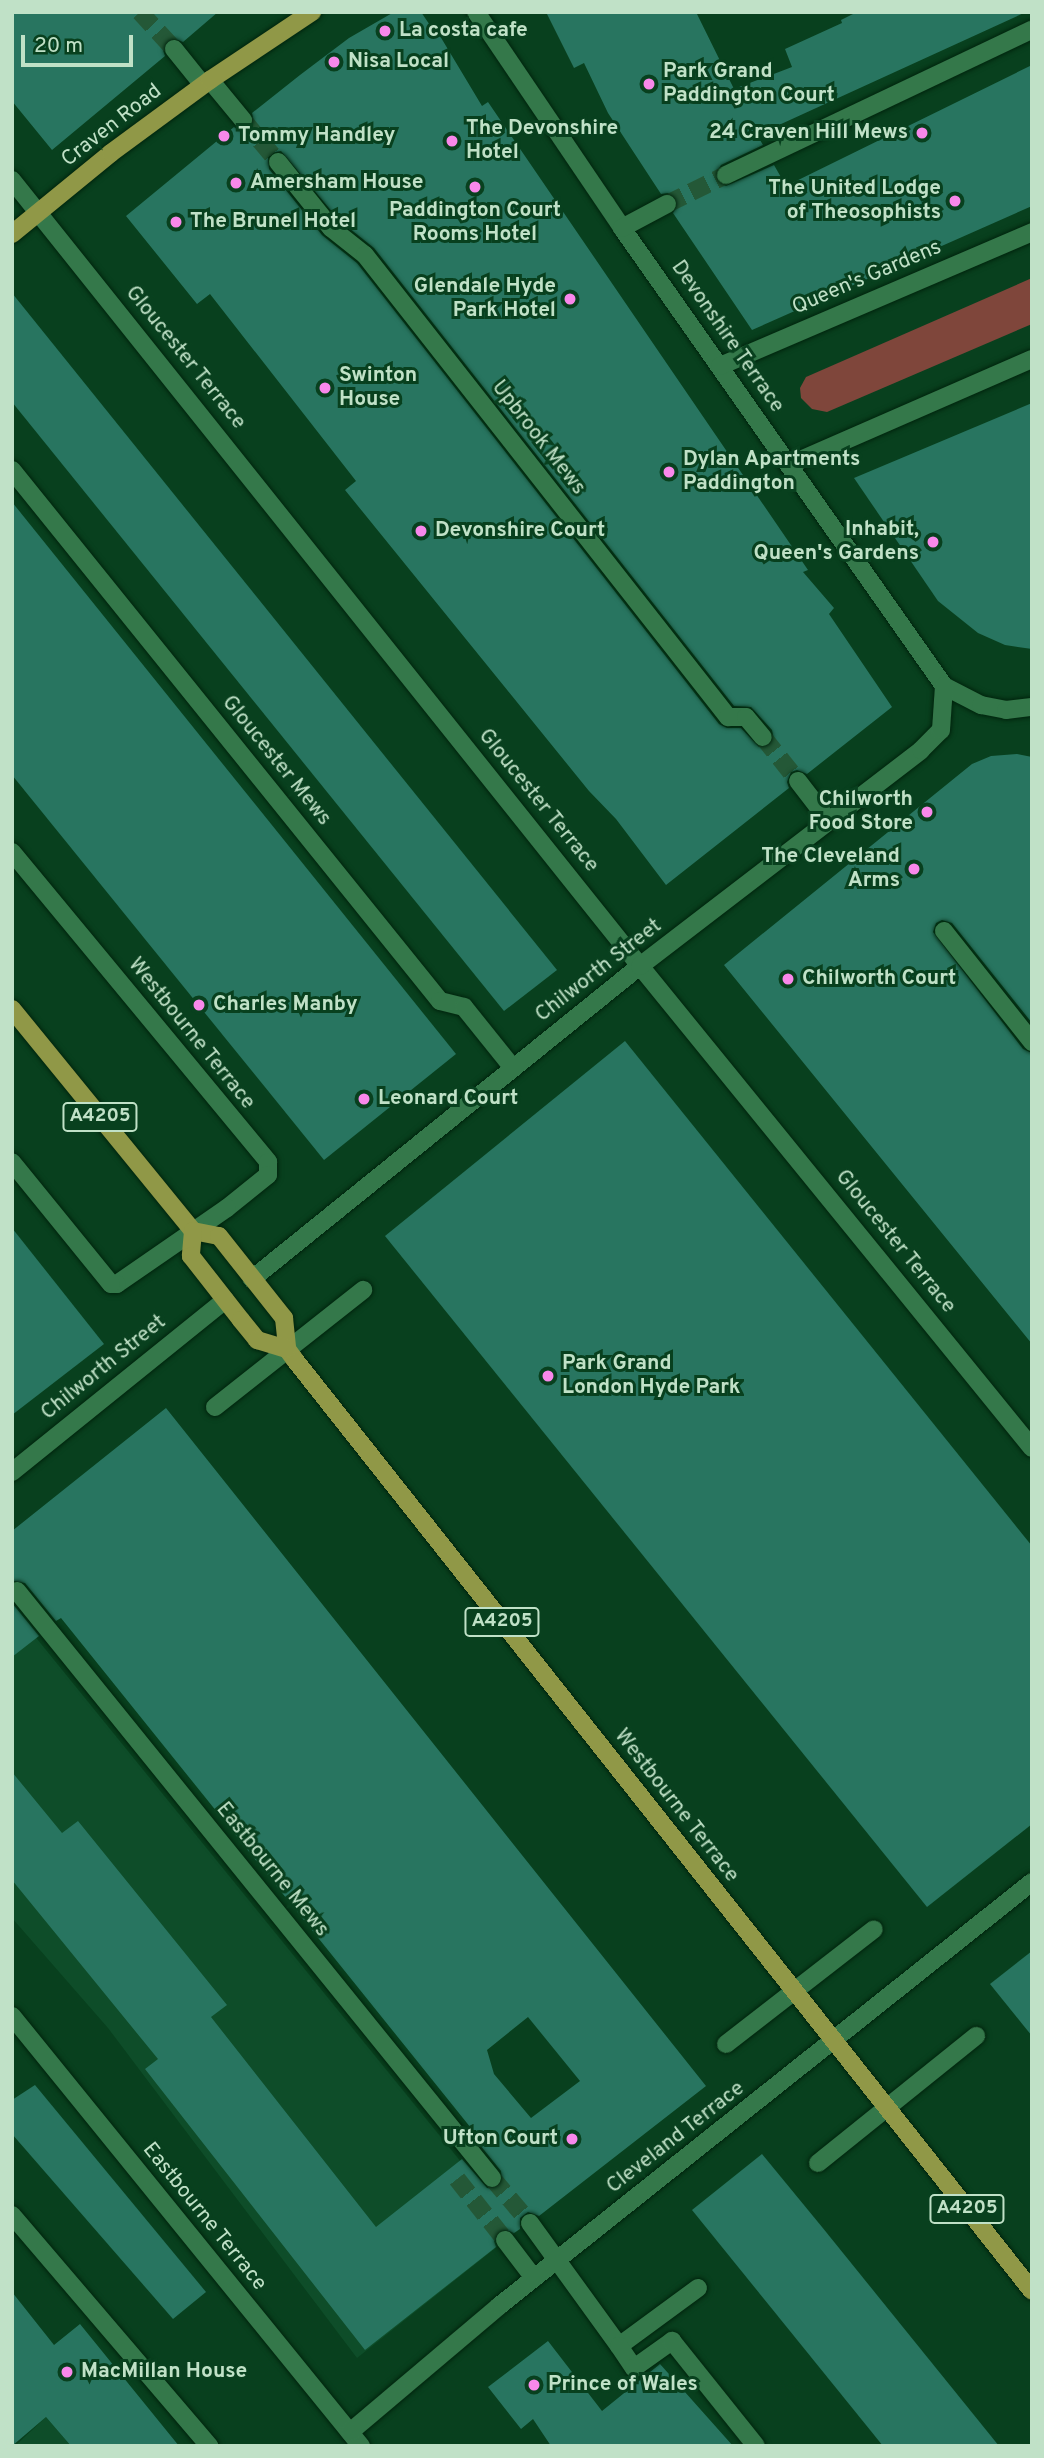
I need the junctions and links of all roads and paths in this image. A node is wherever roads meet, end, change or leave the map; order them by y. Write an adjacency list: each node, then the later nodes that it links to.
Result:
1 (312, 12): 5 (main road, Craven Road)
2 (476, 12): 12 (street, Devonshire Terrace)
3 (1032, 30): 8 (street)
4 (174, 49): 5 (street)
5 (207, 82): 6 (street); 11 (main road, Craven Road)
6 (243, 120)
7 (278, 162): 21 (street, Upbrook Mews)
8 (726, 174)
9 (12, 180): 11 (street, Gloucester Terrace)
10 (667, 204): 12 (street)
11 (38, 213): 14 (main road, Craven Road); 26 (street, Gloucester Terrace)
12 (622, 228): 16 (street, Devonshire Terrace)
13 (1032, 232): 16 (street, Queen's Gardens)
14 (12, 233)
15 (1032, 359): 17 (street)
16 (720, 366): 17 (street, Devonshire Terrace)
17 (789, 465): 19 (street, Devonshire Terrace)
18 (12, 470): 29 (street, Gloucester Mews)
19 (944, 686): 20 (street); 23 (street, Chilworth Street)
20 (1032, 707)
21 (763, 737)
22 (798, 781): 23 (street)
23 (828, 820): 26 (street, Chilworth Street)
24 (12, 852): 31 (street, Westbourne Terrace)
25 (944, 931): 28 (street)
26 (640, 966): 29 (street, Chilworth Street); 37 (street, Gloucester Terrace)
27 (12, 1009): 31 (main road, A4205)
28 (1032, 1042)
29 (513, 1068): 32 (street, Chilworth Street)
30 (12, 1162): 31 (street, Westbourne Terrace)
31 (193, 1231): 32 (main road, Westbourne Terrace / A4205); 34 (main road)
32 (252, 1279): 35 (main road, Westbourne Terrace / A4205)
33 (363, 1290): 35 (street)
34 (225, 1300): 35 (main road); 38 (street, Chilworth Street)
35 (287, 1349): 36 (street); 42 (main road, Westbourne Terrace / A4205)
36 (215, 1407)
37 (1032, 1448)
38 (12, 1472)
39 (17, 1591): 49 (street, Eastbourne Mews)
40 (1032, 1882): 45 (street, Cleveland Terrace)
41 (874, 1928): 42 (street)
42 (794, 1992): 45 (main road, Westbourne Terrace / A4205); 46 (street)
43 (12, 2016): 58 (street, Eastbourne Terrace)
44 (976, 2036): 47 (street)
45 (834, 2043): 47 (main road, Westbourne Terrace / A4205); 53 (street, Cleveland Terrace)
46 (726, 2044)
47 (886, 2108): 48 (street); 56 (main road, Westbourne Terrace / A4205)
48 (818, 2163)
49 (492, 2178)
50 (12, 2215): 59 (street)
51 (530, 2223): 53 (street)
52 (505, 2240): 54 (street)
53 (558, 2258): 54 (street, Cleveland Terrace); 57 (street)
54 (534, 2278): 58 (street, Cleveland Terrace)
55 (698, 2288): 57 (street)
56 (1032, 2291)
57 (619, 2346): 60 (street)
58 (356, 2439)
59 (209, 2446)
60 (756, 2446)

